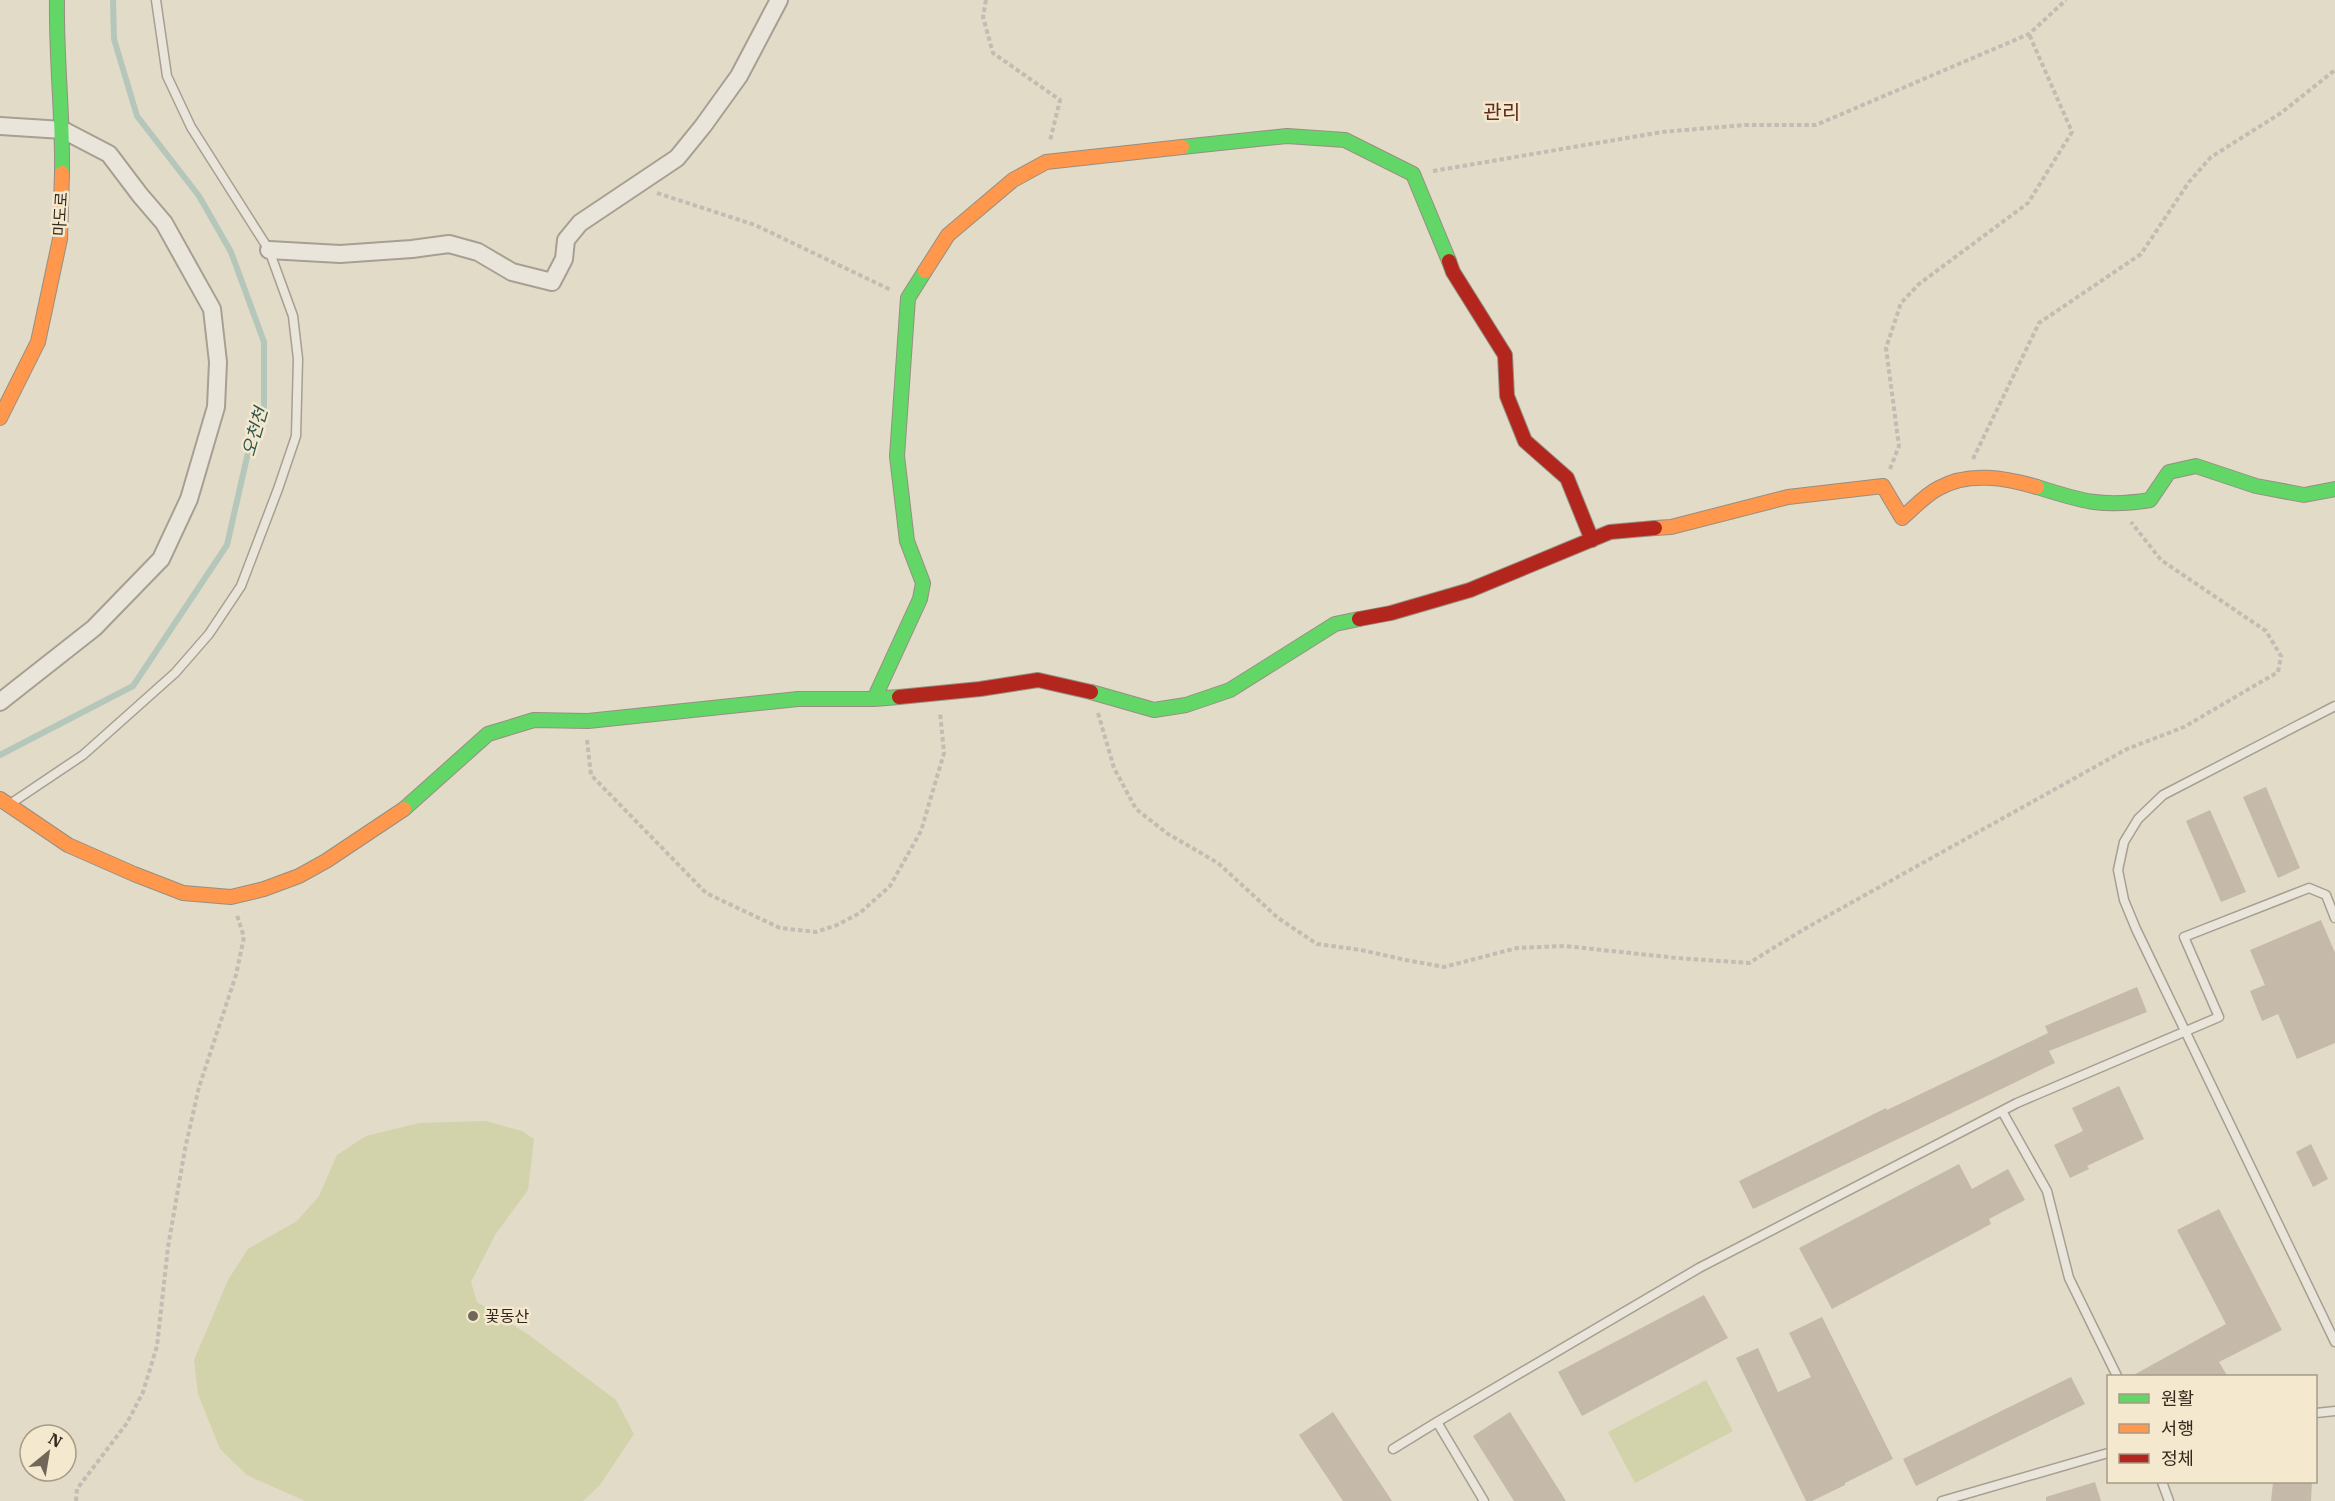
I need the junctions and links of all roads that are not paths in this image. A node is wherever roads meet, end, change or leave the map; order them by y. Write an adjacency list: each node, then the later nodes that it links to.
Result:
1 (57, 0): 5 (street, 마도로)
2 (156, 0): 6 (lane)
3 (779, 0): 6 (street)
4 (0, 126): 5 (street)
5 (63, 130): 7 (street, 마도로); 11 (street)
6 (269, 250): 13 (lane)
7 (0, 418)
8 (2335, 489): 9 (street)
9 (1592, 540): 10 (street); 10 (street)
10 (874, 699): 13 (street)
11 (0, 702)
12 (2335, 706): 15 (lane)
13 (3, 805)
14 (2335, 918): 15 (lane)
15 (2186, 1029): 16 (lane); 17 (lane)
16 (2002, 1111): 18 (lane); 21 (lane)
17 (2335, 1342)
18 (2116, 1375)
19 (2335, 1411): 20 (lane)
20 (2317, 1413)
21 (1437, 1422): 22 (lane); 25 (lane)
22 (1393, 1449)
23 (2107, 1454): 26 (lane)
24 (2162, 1483): 27 (lane)
25 (1484, 1501)
26 (1942, 1501)
27 (2169, 1501)

